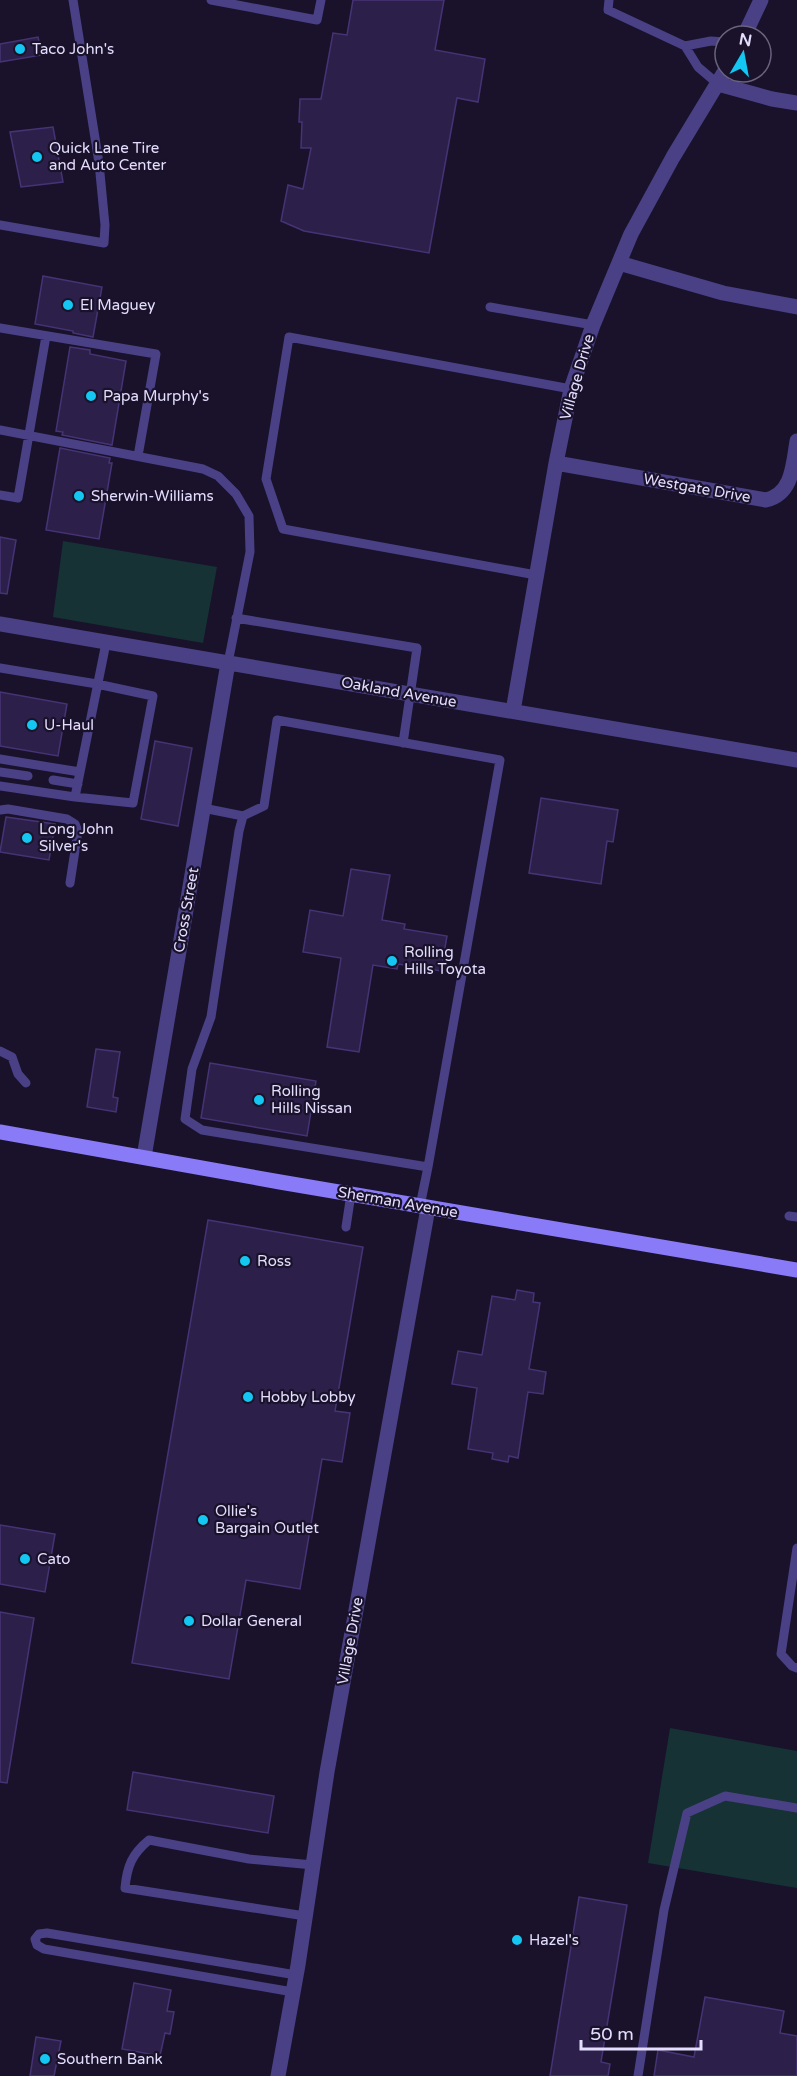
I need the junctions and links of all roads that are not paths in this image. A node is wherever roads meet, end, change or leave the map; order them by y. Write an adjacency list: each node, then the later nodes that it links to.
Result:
1 (74, 0): 13 (lane)
2 (211, 0): 3 (lane)
3 (321, 0)
4 (609, 0): 8 (lane)
5 (761, 0): 6 (street)
6 (750, 24)
7 (713, 41): 8 (lane)
8 (685, 46): 9 (lane)
9 (713, 73)
10 (718, 84): 14 (street, Village Drive)
11 (738, 84): 12 (street)
12 (797, 103)
13 (0, 225)
14 (619, 262): 16 (street); 17 (street, Village Drive)
15 (490, 307): 17 (lane)
16 (797, 307)
17 (592, 326): 20 (street, Village Drive)
18 (0, 328): 19 (lane)
19 (46, 336): 22 (lane); 24 (lane)
20 (571, 389): 25 (street, Village Drive); 27 (lane)
21 (0, 430): 22 (lane)
22 (28, 435): 24 (lane); 26 (lane)
23 (797, 441): 25 (street, Westgate Drive)
24 (138, 456): 28 (lane)
25 (556, 463): 27 (street, Village Drive)
26 (0, 495)
27 (536, 575): 35 (street, Village Drive)
28 (236, 618): 31 (lane); 34 (lane)
29 (0, 624): 30 (street, Oakland Avenue)
30 (106, 643): 31 (street, Oakland Avenue); 33 (lane)
31 (228, 663): 34 (street, Oakland Avenue); 46 (street, Cross Street)
32 (0, 668): 33 (lane)
33 (97, 684): 40 (lane); 45 (lane)
34 (410, 694): 35 (street, Oakland Avenue); 36 (lane)
35 (513, 711): 38 (street, Oakland Avenue)
36 (403, 743): 48 (lane); 54 (lane)
37 (0, 759): 40 (lane)
38 (797, 760)
39 (0, 772): 41 (lane)
40 (80, 772): 43 (lane)
41 (28, 776)
42 (53, 780): 43 (lane)
43 (78, 784): 45 (lane)
44 (0, 786): 45 (lane)
45 (75, 797)
46 (203, 808): 48 (lane); 53 (street, Cross Street)
47 (0, 810): 49 (lane)
48 (243, 816): 54 (lane)
49 (70, 883)
50 (0, 1051): 51 (lane)
51 (26, 1083)
52 (0, 1132): 53 (street, Sherman Avenue)
53 (144, 1156): 55 (street, Sherman Avenue)
54 (428, 1167): 56 (lane)
55 (351, 1194): 56 (street, Sherman Avenue); 57 (lane)
56 (424, 1207): 58 (street, Sherman Avenue); 62 (street, Village Drive)
57 (346, 1227)
58 (797, 1270)
59 (797, 1548): 60 (lane)
60 (797, 1668)
61 (797, 1808): 67 (lane)
62 (313, 1865): 63 (street, Village Drive); 63 (lane)
63 (305, 1916): 64 (street, Village Drive)
64 (296, 1975): 65 (street, Village Drive); 65 (lane)
65 (293, 1992): 66 (street, Village Drive)
66 (278, 2076)
67 (638, 2076)

